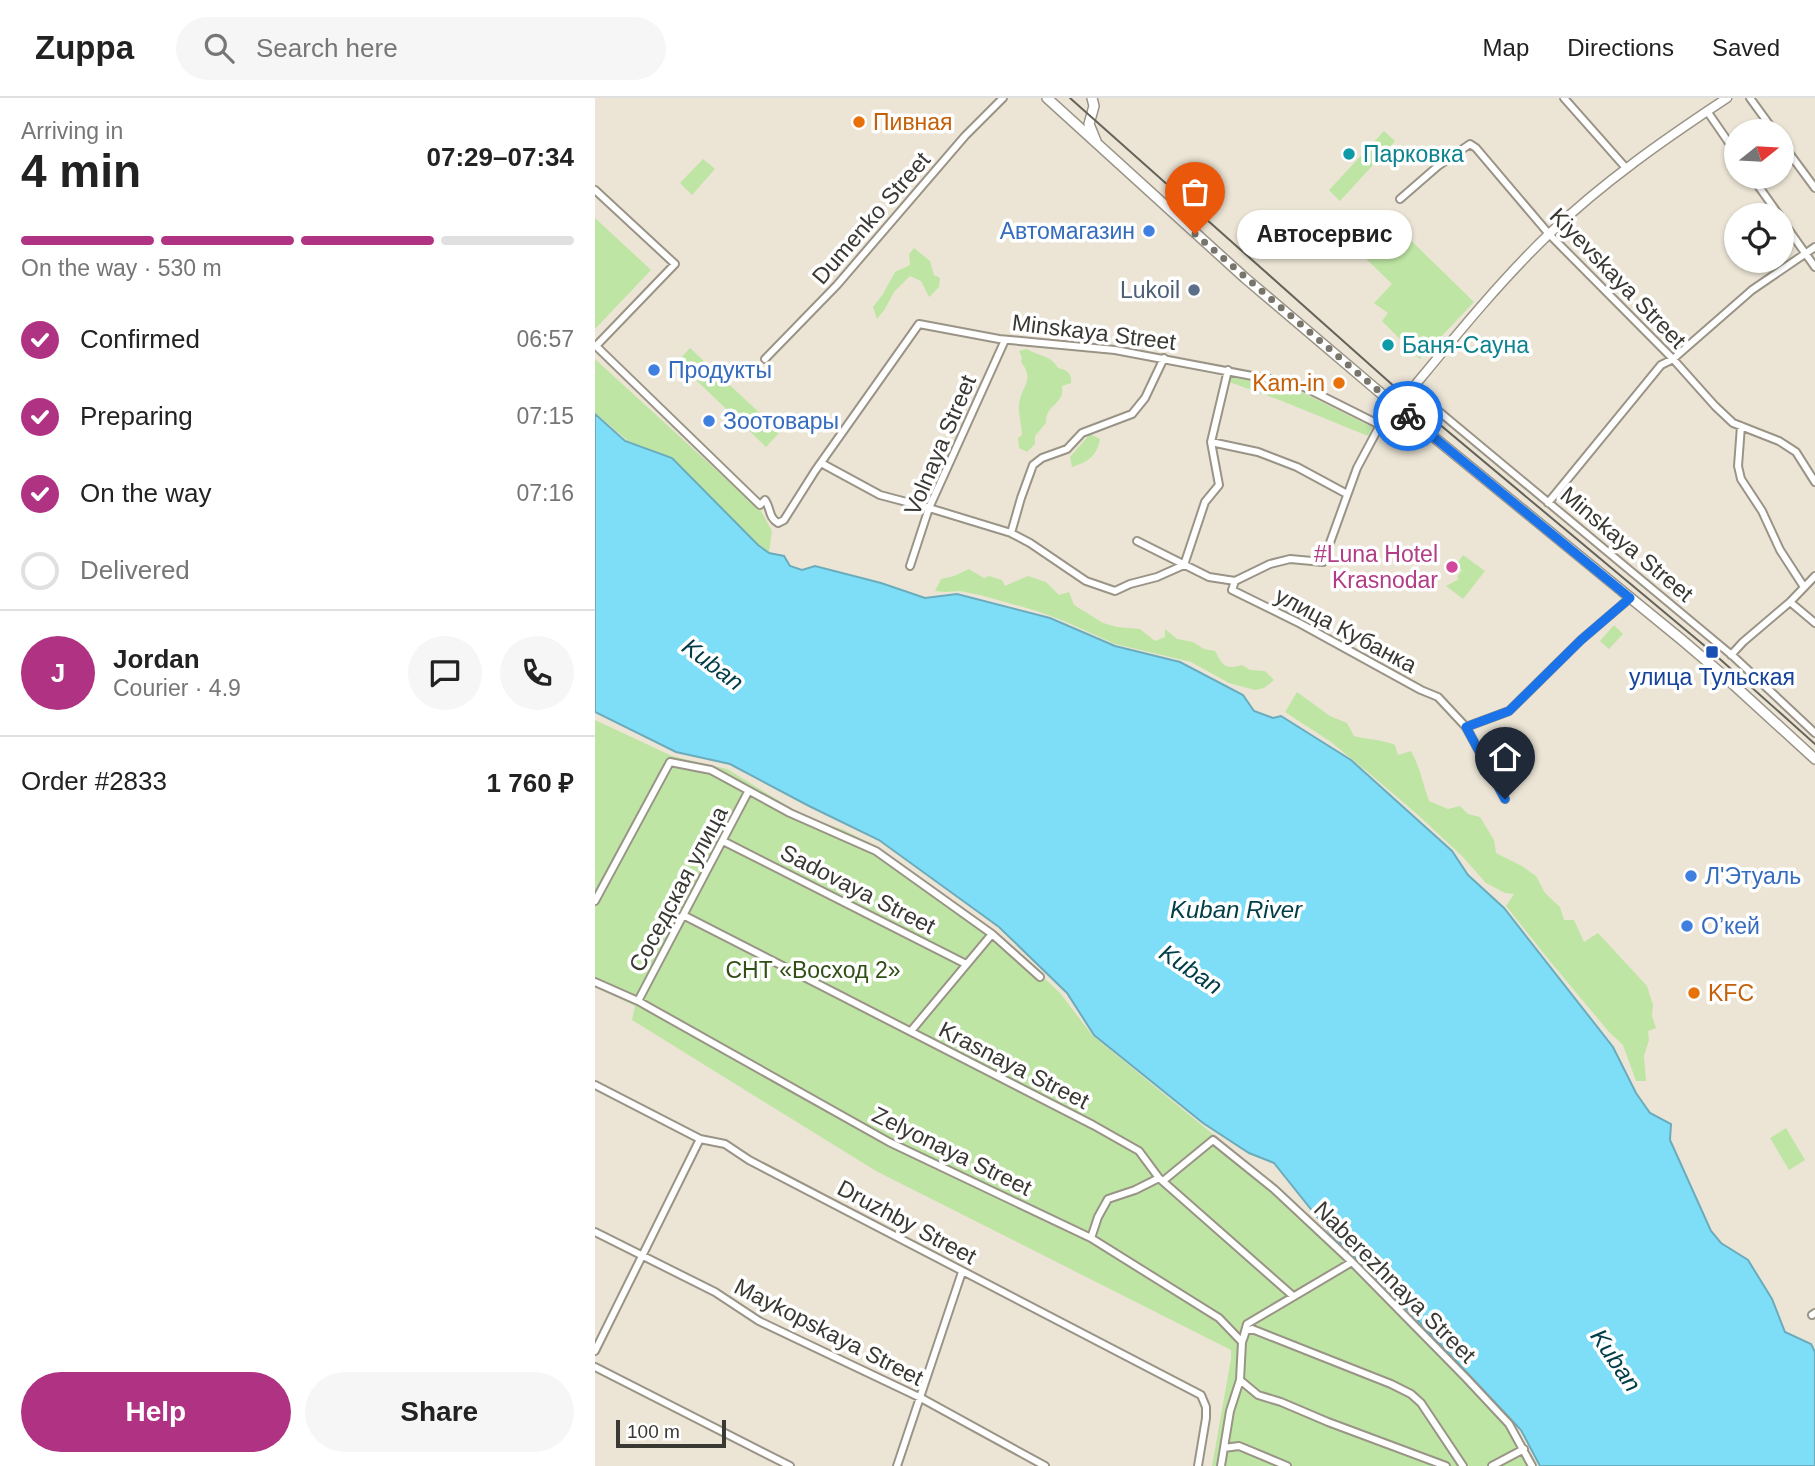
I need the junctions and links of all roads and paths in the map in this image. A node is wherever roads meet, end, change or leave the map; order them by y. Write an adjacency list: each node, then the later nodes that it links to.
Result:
1 (1003, 98): 26 (street, Dumenko Street)
2 (1047, 98): 8 (main road, Minskaya Street)
3 (1092, 98): 10 (main road)
4 (1563, 98): 15 (street)
5 (1708, 98): 9 (street)
6 (1727, 98): 9 (street)
7 (1750, 98): 11 (street)
8 (1059, 109): 10 (main road); 13 (main road, Minskaya Street)
9 (1711, 109): 12 (street); 15 (street)
10 (1091, 117): 13 (main road)
11 (1765, 119)
12 (1724, 132)
13 (1104, 150): 30 (main road, Minskaya Street)
14 (1794, 160): 16 (street)
15 (1626, 168): 19 (street)
16 (1815, 188)
17 (595, 190): 34 (street)
18 (1400, 199): 19 (street, Kiyevskaya Street)
19 (1549, 234): 27 (street, Kiyevskaya Street); 29 (street)
20 (1794, 237): 22 (street)
21 (1815, 247): 22 (street)
22 (1806, 254): 23 (street); 27 (street)
23 (1815, 267)
24 (1005, 340): 25 (street, Minskaya Street); 34 (street, Minskaya Street); 38 (street, Volnaya Street)
25 (1164, 358): 28 (street, Minskaya Street); 39 (street)
26 (765, 359)
27 (1673, 359): 32 (street, Kiyevskaya Street); 37 (street)
28 (1228, 370): 31 (street, Minskaya Street); 33 (street)
29 (1412, 389): 30 (street); 37 (street, Minskaya Street)
30 (1397, 407): 31 (street); 46 (main road, Minskaya Street)
31 (1380, 425): 36 (street)
32 (1741, 426): 35 (street, Kiyevskaya Street); 45 (street)
33 (1211, 442): 36 (street); 41 (street)
34 (821, 463): 38 (street)
35 (1815, 482)
36 (1347, 494): 44 (street)
37 (1548, 503): 49 (street, Minskaya Street)
38 (929, 508): 39 (street); 42 (street, Volnaya Street)
39 (1011, 533): 41 (street)
40 (1137, 541): 41 (street)
41 (1184, 565): 44 (street)
42 (910, 566)
43 (1815, 576): 45 (street)
44 (1235, 581): 50 (street, улица Кубанка)
45 (1804, 587): 47 (street)
46 (1630, 598): 50 (street, Minskaya Street); 52 (main road, Minskaya Street)
47 (1790, 602): 48 (street); 49 (street)
48 (1815, 623)
49 (1731, 655): 51 (street, Minskaya Street)
50 (1466, 727): 54 (street, улица Кубанка)
51 (1815, 733)
52 (1815, 759)
53 (748, 792): 55 (street, Соседская улица); 56 (street); 58 (street)
54 (1505, 799)
55 (723, 841): 57 (street, Соседская улица); 59 (street, Sadovaya Street)
56 (595, 901)
57 (683, 915): 62 (street, Соседская улица); 63 (street, Krasnaya Street)
58 (992, 934): 59 (street); 60 (street)
59 (967, 964): 63 (street)
60 (1040, 977)
61 (595, 982): 62 (street, Zelyonaya Street)
62 (638, 1002): 68 (street, Zelyonaya Street)
63 (911, 1031): 66 (street, Krasnaya Street)
64 (595, 1085): 65 (street, Druzhby Street)
65 (700, 1139): 69 (street); 71 (street, Druzhby Street)
66 (1161, 1180): 68 (street); 70 (street, Naberezhnaya Street); 72 (street, Krasnaya Street)
67 (595, 1232): 69 (street, Maykopskaya Street)
68 (1091, 1238): 73 (street, Zelyonaya Street)
69 (642, 1257): 74 (street); 77 (street, Maykopskaya Street)
70 (1352, 1262): 72 (street); 79 (street, Naberezhnaya Street)
71 (962, 1272): 77 (street); 83 (street, Druzhby Street)
72 (1293, 1296): 73 (street)
73 (1242, 1342): 76 (street); 87 (street)
74 (595, 1351)
75 (595, 1367): 80 (street)
76 (1240, 1380): 78 (street); 86 (street)
77 (921, 1398): 81 (street); 82 (street, Maykopskaya Street)
78 (1224, 1448): 84 (street); 85 (street)
79 (1524, 1449): 88 (street); 89 (street, Naberezhnaya Street)
80 (790, 1466)
81 (897, 1466)
82 (1045, 1466)
83 (1198, 1466)
84 (1221, 1466)
85 (1287, 1466)
86 (1446, 1466)
87 (1463, 1466)
88 (1492, 1466)
89 (1532, 1466)

